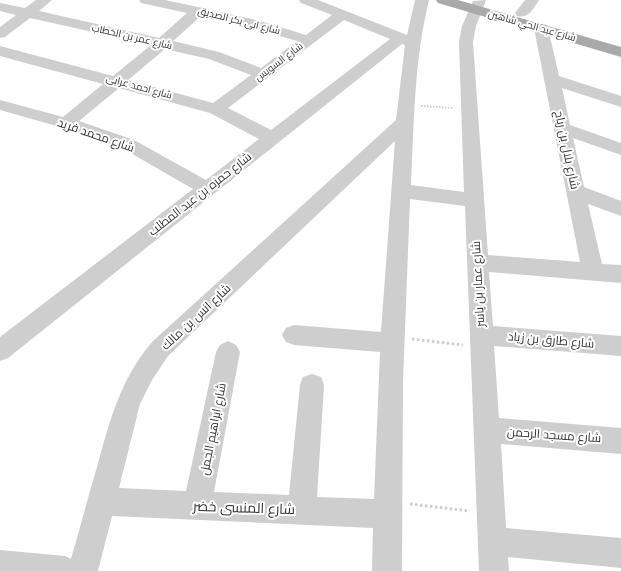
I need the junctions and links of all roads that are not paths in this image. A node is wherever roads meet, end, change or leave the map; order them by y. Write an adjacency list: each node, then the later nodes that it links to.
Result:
1 (45, 0): 8 (street)
2 (146, 0): 10 (street, شارع ابى بكر الصديق)
3 (306, 0): 12 (street)
4 (422, 0): 16 (street)
5 (443, 0): 7 (main road, شارع عبد الحي شاهين)
6 (532, 0): 11 (street)
7 (478, 3): 11 (main road, شارع عبد الحي شاهين); 13 (main road, شارع عبد الحي شاهين); 35 (street, شارع عمار بن ياسر)
8 (25, 7): 9 (street, شارع عمر بن الخطاب); 14 (street); 18 (street, شارع عمر بن الخطاب)
9 (3, 11)
10 (198, 11): 15 (street, شارع ابى بكر الصديق); 18 (street)
11 (522, 13): 17 (main road, شارع عبد الحي شاهين)
12 (342, 15): 15 (street, شارع السويس); 16 (street)
13 (541, 28): 20 (main road, شارع عبد الحي شاهين); 22 (street, شارع بلال بن رباح)
14 (0, 34)
15 (308, 40): 21 (street, شارع السويس)
16 (406, 40): 27 (street); 30 (street, شارع حمزه بن عبد المطلب)
17 (621, 42)
18 (163, 43): 21 (street, شارع عمر بن الخطاب); 23 (street)
19 (0, 51): 23 (street, شارع احمد عرابى)
20 (621, 52)
21 (263, 74): 26 (street, شارع السويس)
22 (552, 79): 24 (street); 29 (street, شارع بلال بن رباح)
23 (118, 81): 26 (street, شارع احمد عرابى); 28 (street)
24 (621, 102)
25 (0, 105): 28 (street, شارع محمد فريد)
26 (216, 108): 30 (street, شارع احمد عرابى)
27 (406, 114): 34 (street); 49 (street, شارع انس بن مالك)
28 (66, 123): 32 (street, شارع محمد فريد)
29 (562, 128): 31 (street); 33 (street, شارع بلال بن رباح)
30 (272, 138): 32 (street, شارع حمزه بن عبد المطلب)
31 (621, 149)
32 (207, 189): 44 (street, شارع حمزه بن عبد المطلب)
33 (576, 190): 36 (street); 38 (street, شارع بلال بن رباح)
34 (401, 191): 35 (street); 41 (street)
35 (473, 200): 37 (street, شارع عمار بن ياسر)
36 (621, 209)
37 (477, 263): 38 (street); 42 (street, شارع عمار بن ياسر)
38 (593, 272): 39 (street)
39 (621, 274)
40 (294, 336): 41 (street)
41 (392, 340): 51 (street)
42 (481, 341): 43 (street, شارع طارق بن زياد); 47 (street, شارع عمار بن ياسر)
43 (621, 346)
44 (0, 351)
45 (228, 352): 50 (street, شارع ابراهيم الجمل)
46 (312, 385): 52 (street)
47 (487, 430): 48 (street, شارع مسجد الرحمن); 53 (street, شارع عمار بن ياسر)
48 (621, 441)
49 (101, 501): 50 (street, شارع المنسى خضر); 57 (street, شارع انس بن مالك)
50 (197, 506): 52 (street, شارع المنسى خضر)
51 (387, 508): 52 (street, شارع المنسى خضر); 58 (street)
52 (302, 510)
53 (492, 541): 54 (street); 59 (street, شارع عمار بن ياسر)
54 (621, 553)
55 (0, 565): 56 (street)
56 (46, 570)
57 (83, 571)
58 (387, 571)
59 (494, 571)

